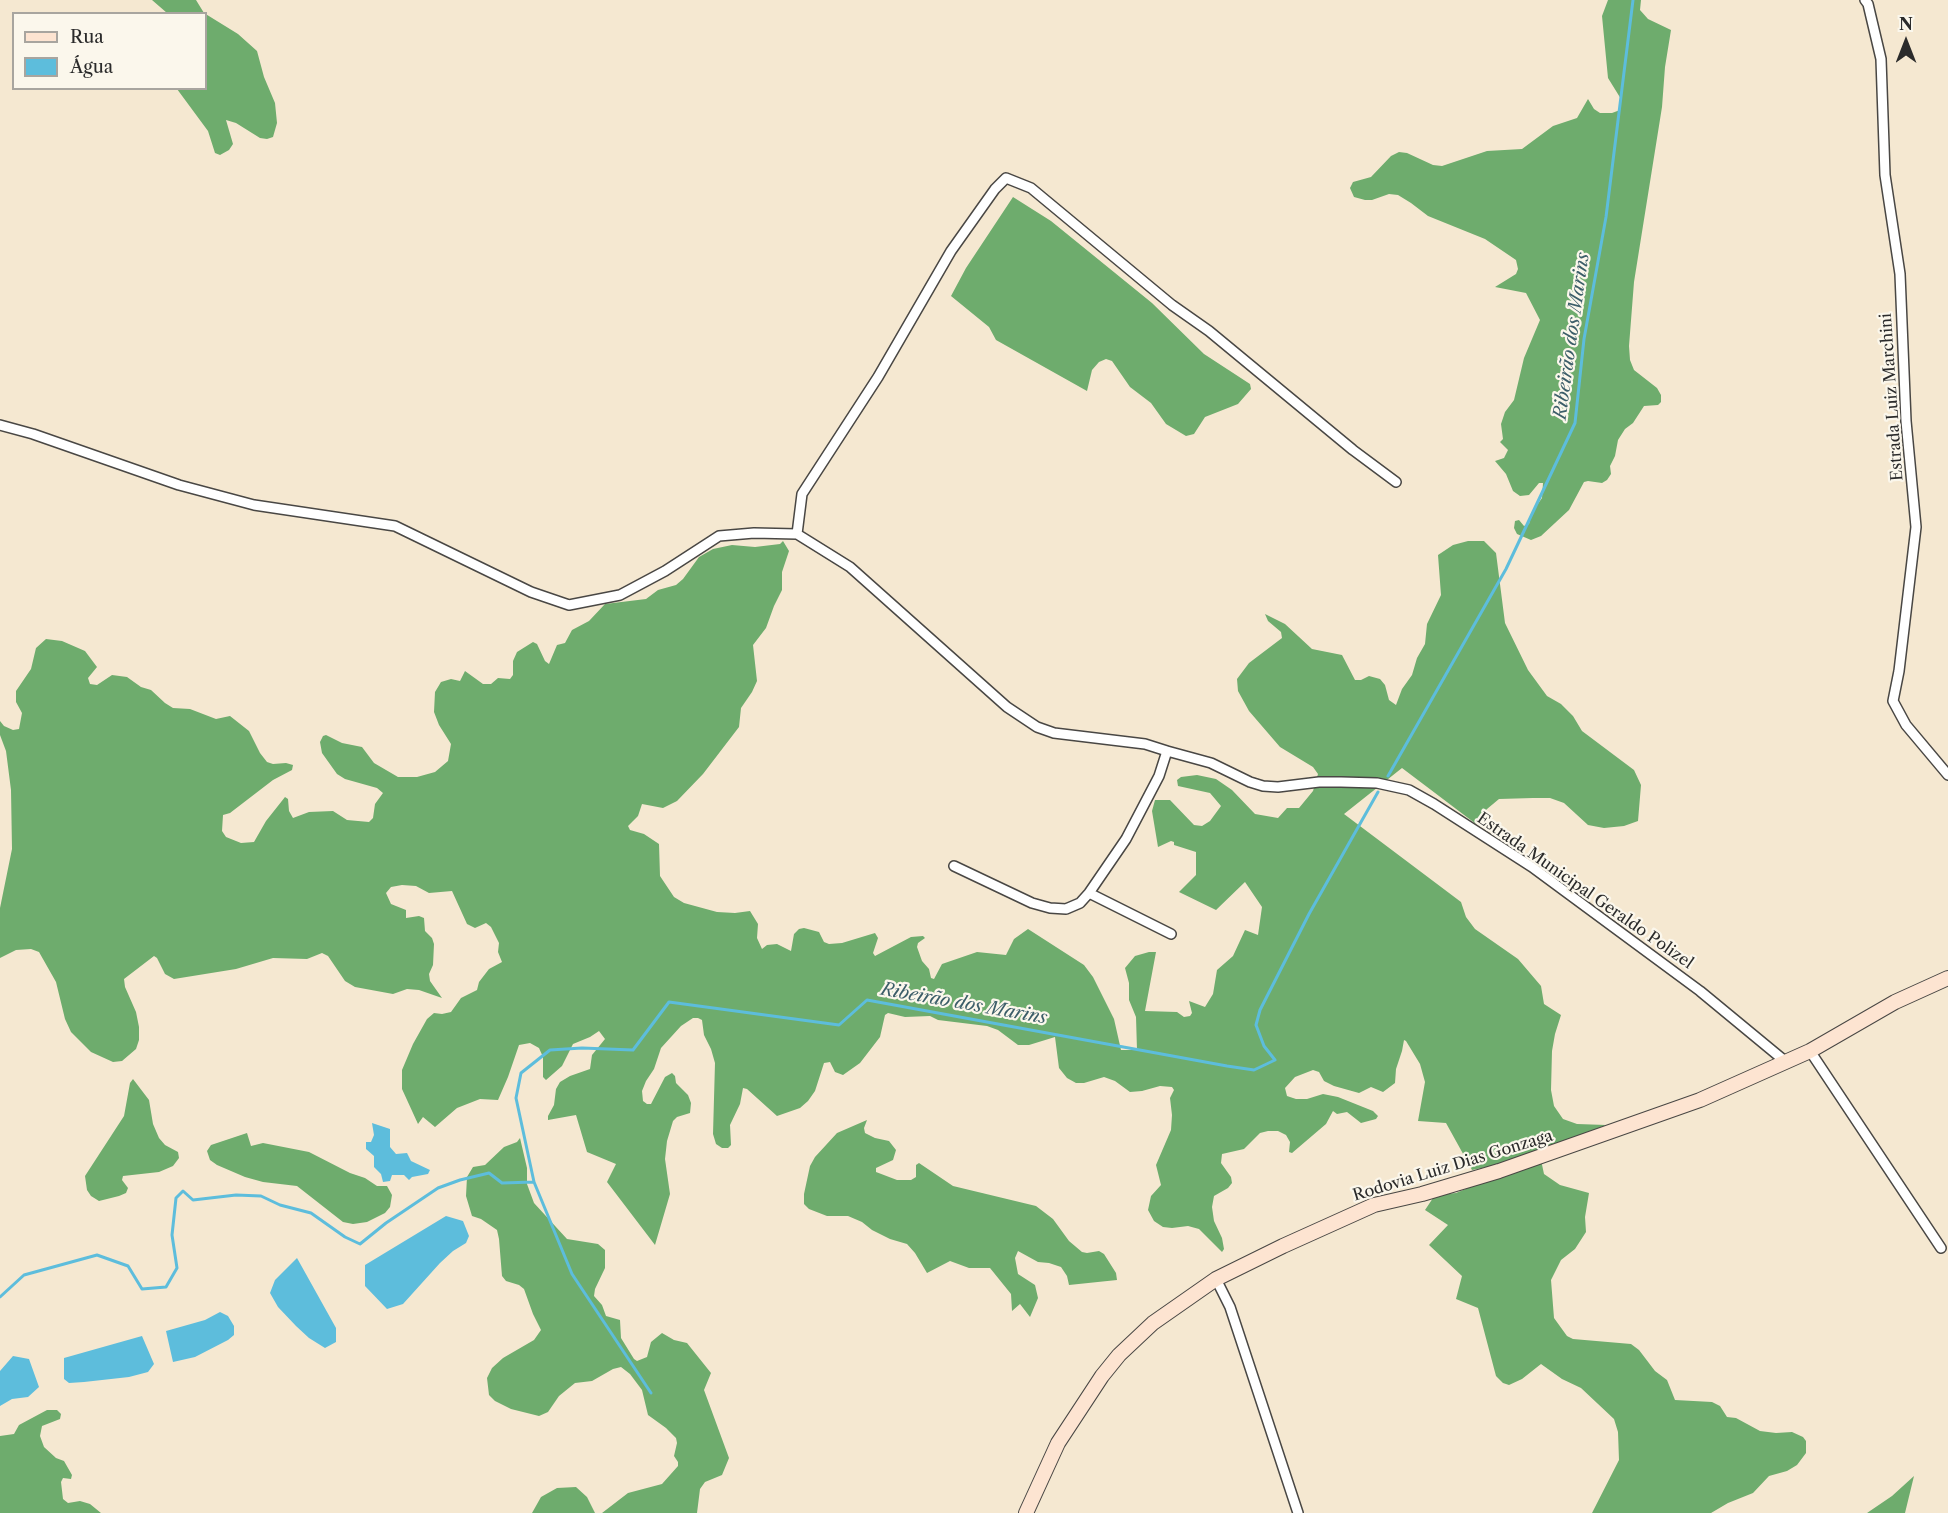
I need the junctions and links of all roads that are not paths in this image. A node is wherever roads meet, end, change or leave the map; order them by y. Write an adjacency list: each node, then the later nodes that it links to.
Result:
1 (1865, 0): 6 (street, Estrada Luiz Marchini)
2 (0, 425): 4 (street)
3 (1396, 482): 4 (street)
4 (797, 534): 5 (street, Estrada Municipal Geraldo Polizel)
5 (1167, 752): 8 (street); 12 (street, Estrada Municipal Geraldo Polizel)
6 (1948, 775)
7 (954, 866): 8 (street)
8 (1089, 893): 9 (street)
9 (1171, 934)
10 (1948, 978): 11 (main road, Rodovia Luiz Dias Gonzaga)
11 (1810, 1051): 12 (main road, Rodovia Luiz Dias Gonzaga); 13 (street)
12 (1786, 1062): 14 (main road, Rodovia Luiz Dias Gonzaga)
13 (1941, 1248)
14 (1216, 1279): 15 (main road, Rodovia Luiz Dias Gonzaga); 16 (street)
15 (1026, 1513)
16 (1298, 1513)

